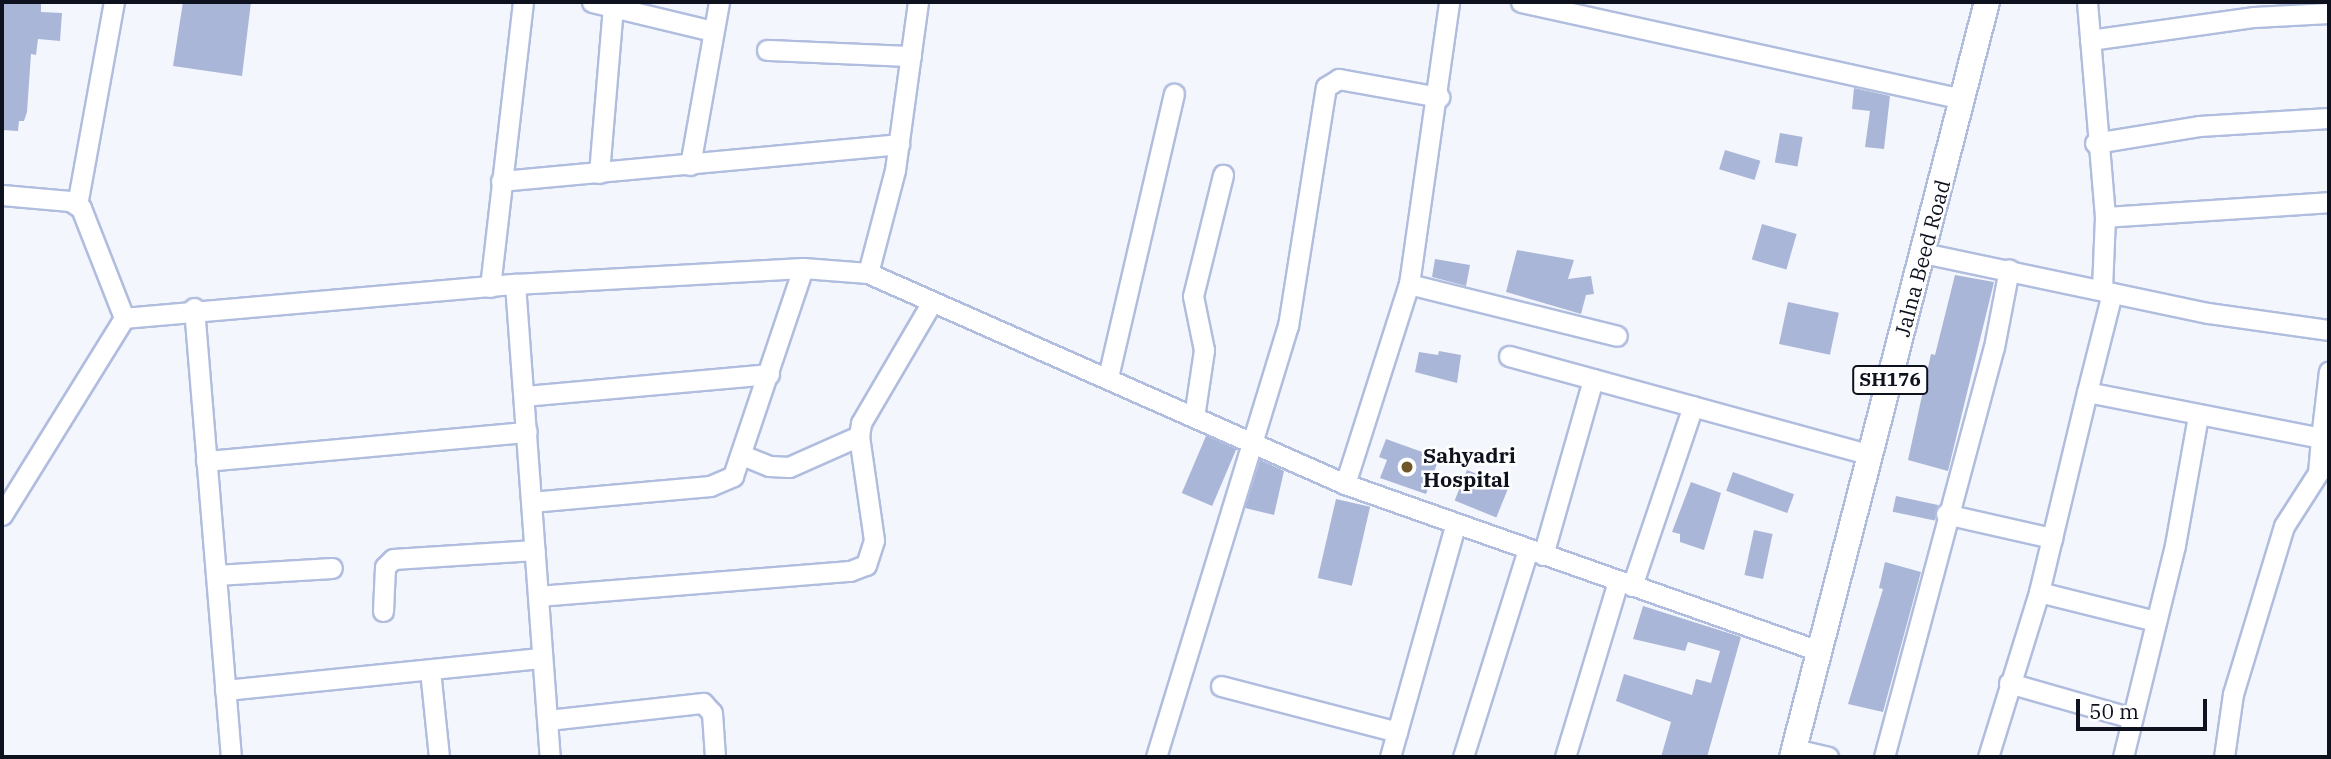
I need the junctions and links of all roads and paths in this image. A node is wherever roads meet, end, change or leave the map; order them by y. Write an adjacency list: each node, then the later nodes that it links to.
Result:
1 (114, 2): 29 (street)
2 (523, 2): 26 (street)
3 (592, 2): 10 (street)
4 (719, 2): 13 (street)
5 (918, 2): 16 (street)
6 (1449, 2): 18 (street)
7 (1521, 2): 19 (street)
8 (1987, 2): 19 (main road, Jalna Beed Road / SH176)
9 (2087, 2): 14 (street)
10 (614, 7): 13 (street); 24 (street)
11 (2255, 9): 12 (street); 14 (street)
12 (2329, 13)
13 (713, 31): 23 (street)
14 (2090, 40): 21 (street)
15 (767, 50): 16 (street)
16 (911, 55): 22 (street)
17 (1174, 94): 47 (street)
18 (1438, 97): 36 (street); 57 (street)
19 (1963, 99): 31 (main road, Jalna Beed Road / SH176)
20 (2329, 118): 21 (street)
21 (2095, 143): 30 (street)
22 (899, 144): 23 (street); 34 (street)
23 (690, 165): 24 (street)
24 (599, 173): 26 (street)
25 (1223, 175): 52 (street)
26 (501, 181): 37 (street)
27 (2, 195): 29 (street)
28 (2329, 202): 30 (street)
29 (77, 205): 41 (street)
30 (2105, 217): 38 (street)
31 (1923, 253): 33 (street); 59 (main road, Jalna Beed Road / SH176)
32 (803, 268): 34 (street); 35 (street); 46 (street)
33 (2009, 269): 38 (street); 64 (street)
34 (867, 273): 39 (street)
35 (515, 284): 37 (street); 50 (street)
36 (1409, 284): 43 (street); 62 (street)
37 (490, 286): 40 (street)
38 (2107, 291): 42 (street); 49 (street)
39 (932, 302): 47 (street); 55 (street)
40 (194, 308): 41 (street); 60 (street)
41 (124, 318): 65 (street)
42 (2329, 330)
43 (1617, 336)
44 (1509, 356): 48 (street)
45 (2329, 371): 56 (street)
46 (769, 374): 50 (street); 58 (street)
47 (1108, 377): 52 (street)
48 (1593, 379): 51 (street); 69 (street)
49 (2087, 393): 53 (street); 67 (street)
50 (524, 396): 54 (street)
51 (1693, 406): 59 (street); 72 (street)
52 (1194, 416): 57 (street)
53 (2199, 416): 56 (street); 76 (street)
54 (527, 432): 60 (street); 63 (street)
55 (859, 436): 58 (street); 74 (street)
56 (2325, 438): 61 (street)
57 (1253, 444): 62 (street); 91 (street)
58 (742, 455): 63 (street)
59 (1870, 455): 77 (main road, Jalna Beed Road / SH176)
60 (206, 461): 71 (street)
61 (2324, 479): 99 (street)
62 (1345, 484): 66 (street)
63 (531, 502): 68 (street)
64 (1946, 514): 67 (street); 96 (street)
65 (2, 515)
66 (1455, 525): 69 (street); 85 (street)
67 (2052, 538): 73 (street)
68 (535, 550): 74 (street); 75 (street)
69 (1536, 553): 72 (street); 93 (street)
70 (332, 568): 71 (street)
71 (216, 575): 82 (street)
72 (1625, 583): 77 (street); 94 (street)
73 (2039, 592): 76 (street); 80 (street)
74 (538, 596): 78 (street)
75 (383, 611)
76 (2155, 621): 83 (street)
77 (1819, 651): 86 (main road, Jalna Beed Road / SH176)
78 (540, 658): 79 (street); 84 (street)
79 (430, 670): 82 (street); 88 (street)
80 (2009, 683): 83 (street); 97 (street)
81 (1221, 687): 85 (street)
82 (225, 690): 87 (street)
83 (2132, 718): 98 (street)
84 (548, 720): 89 (street); 90 (street)
85 (1397, 732): 92 (street)
86 (1793, 753): 95 (street)
87 (231, 757)
88 (439, 757)
89 (550, 757)
90 (715, 757)
91 (1156, 757)
92 (1390, 757)
93 (1463, 757)
94 (1565, 757)
95 (1828, 757)
96 (1884, 757)
97 (1988, 757)
98 (2123, 757)
99 (2224, 757)

